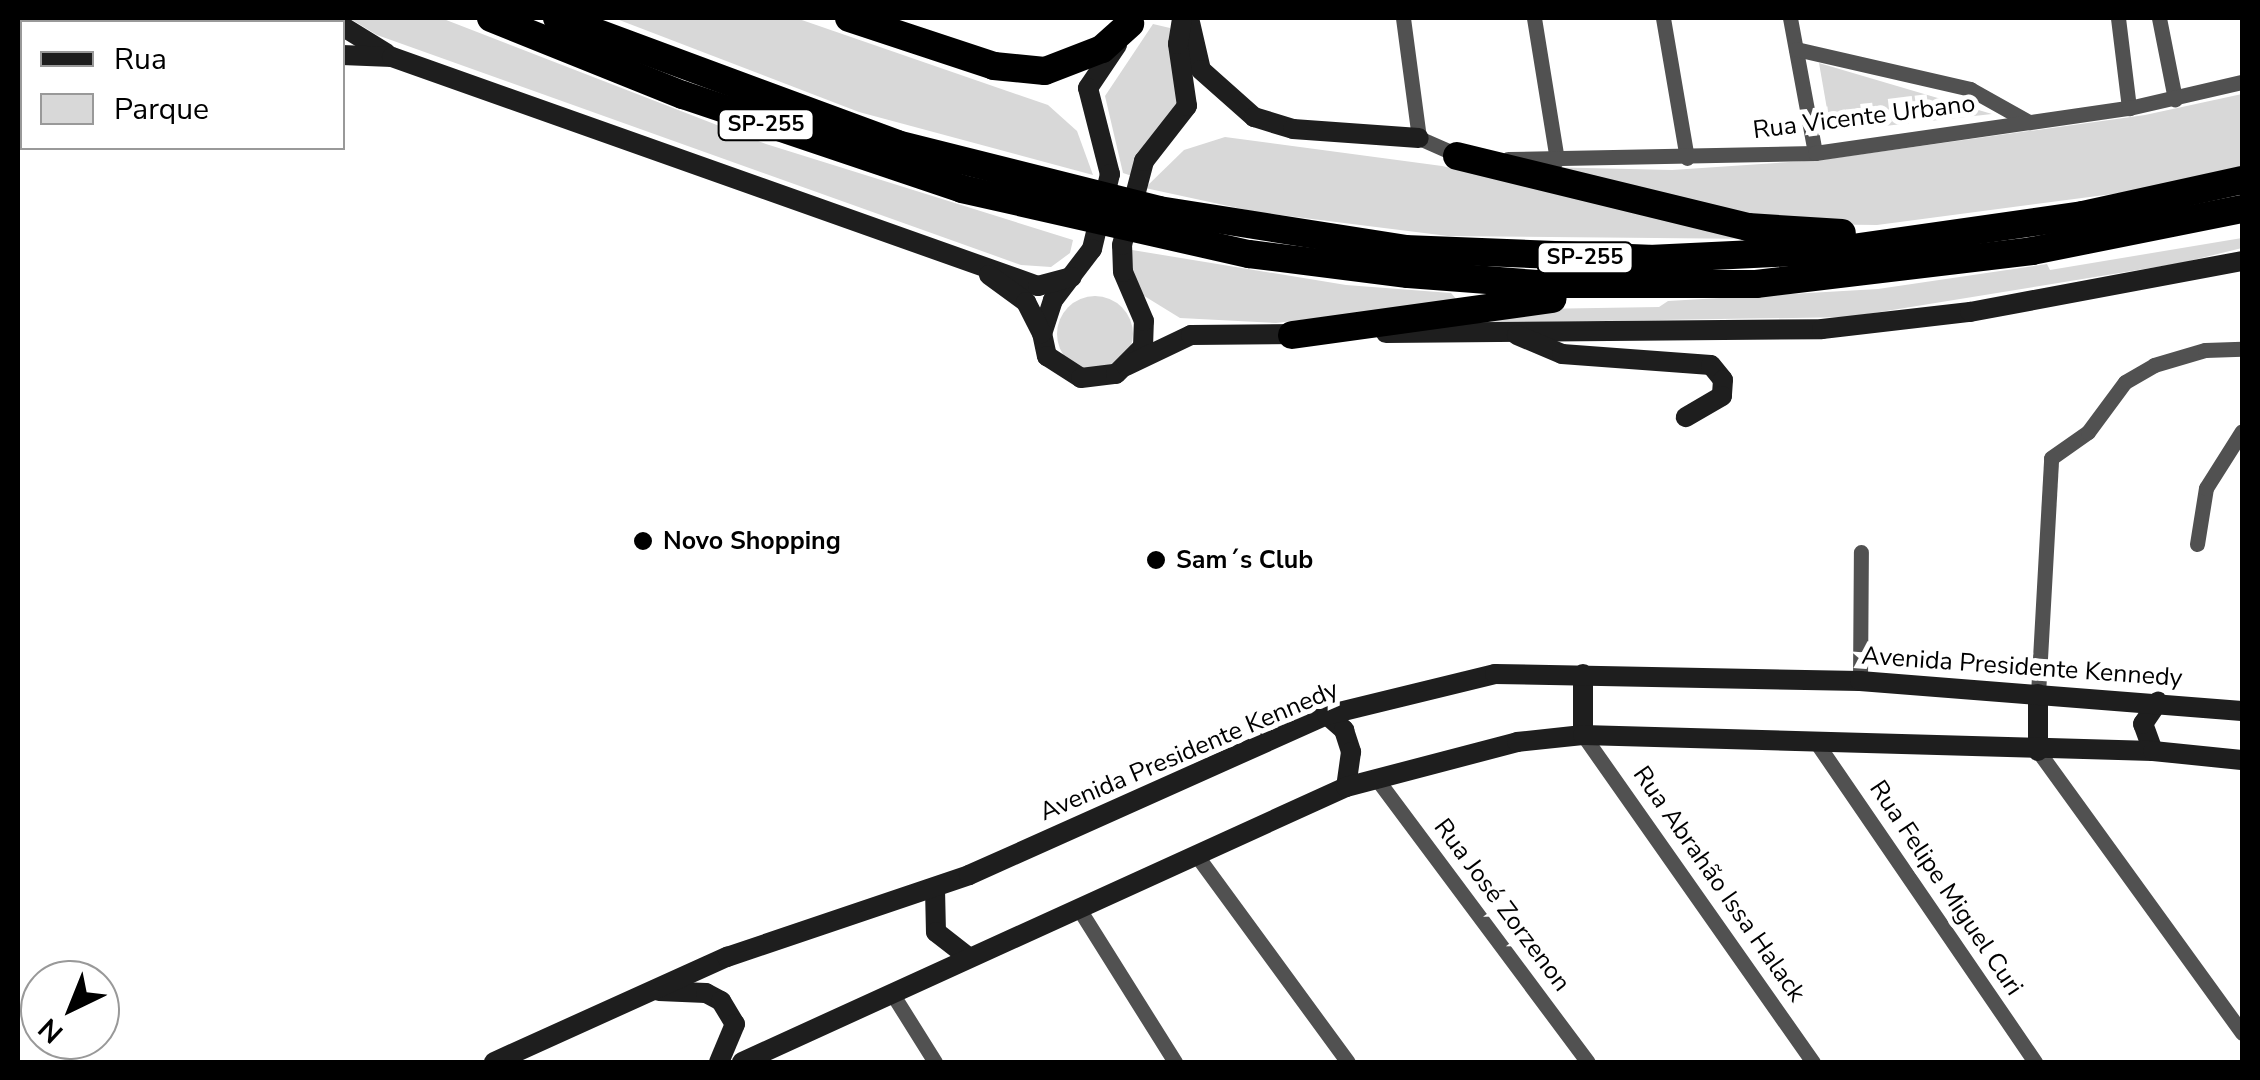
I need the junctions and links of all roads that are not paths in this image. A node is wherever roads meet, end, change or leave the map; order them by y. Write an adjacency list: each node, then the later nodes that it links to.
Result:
1 (490, 18): 26 (highway, SP-255)
2 (557, 18): 26 (highway, SP-255)
3 (849, 18): 11 (highway)
4 (1186, 18): 20 (main road); 40 (main road)
5 (1403, 18): 20 (street)
6 (1534, 18): 24 (street)
7 (1663, 18): 23 (street)
8 (1790, 18): 13 (street)
9 (2118, 18): 18 (street)
10 (2159, 18): 17 (street)
11 (1132, 21): 34 (main road)
12 (345, 27): 15 (main road)
13 (1796, 49): 19 (street); 21 (street)
14 (345, 55): 15 (main road)
15 (392, 57): 32 (main road)
16 (2242, 82): 17 (street, Rua Vicente Urbano)
17 (2175, 99): 18 (street, Rua Vicente Urbano)
18 (2129, 108): 19 (street, Rua Vicente Urbano)
19 (2029, 122): 21 (street, Rua Vicente Urbano)
20 (1419, 138): 22 (street)
21 (1815, 153): 23 (street, Rua Vicente Urbano)
22 (1456, 156): 24 (street, Rua Vicente Urbano); 29 (highway)
23 (1687, 158): 24 (street, Rua Vicente Urbano)
24 (1557, 160)
25 (2242, 180): 29 (highway, SP-255)
26 (1054, 198): 28 (highway, SP-255)
27 (2242, 209): 31 (highway, SP-255)
28 (1154, 222): 29 (highway, SP-255); 35 (highway, SP-255)
29 (2013, 227)
30 (2242, 227): 31 (highway)
31 (2032, 251): 35 (highway, SP-255)
32 (967, 260): 34 (main road); 37 (main road)
33 (2242, 261): 36 (main road)
34 (1072, 277): 37 (main road)
35 (1756, 284): 38 (highway)
36 (1506, 330): 38 (main road); 41 (main road)
37 (1042, 333): 40 (main road)
38 (1292, 334): 40 (main road)
39 (2242, 349): 47 (street)
40 (1126, 366)
41 (1686, 416)
42 (2242, 431): 43 (street)
43 (2197, 544)
44 (1862, 552): 46 (street)
45 (1583, 674): 46 (main road, Avenida Presidente Kennedy); 50 (main road, Avenida Presidente Kennedy); 51 (main road)
46 (1860, 681): 47 (main road, Avenida Presidente Kennedy)
47 (2038, 694): 48 (main road, Avenida Presidente Kennedy); 54 (main road)
48 (2158, 702): 49 (main road, Avenida Presidente Kennedy); 53 (main road)
49 (2242, 711)
50 (1327, 715): 57 (main road); 59 (main road, Avenida Presidente Kennedy)
51 (1583, 735): 52 (main road); 56 (main road); 72 (street, Rua Abrahão Issa Halack)
52 (1816, 742): 54 (main road); 73 (street, Rua Felipe Miguel Curi)
53 (2153, 750): 54 (main road); 55 (main road)
54 (2038, 751): 64 (street)
55 (2242, 760)
56 (1376, 778): 57 (main road); 71 (street, Rua José Zorzenon)
57 (1346, 786): 58 (main road)
58 (1197, 856): 60 (main road); 70 (street)
59 (935, 888): 61 (main road); 62 (main road, Avenida Presidente Kennedy)
60 (1079, 909): 61 (main road); 69 (street)
61 (968, 958): 63 (main road)
62 (656, 990): 65 (main road, Avenida Presidente Kennedy); 66 (main road)
63 (893, 995): 67 (main road); 68 (street)
64 (2242, 1034)
65 (494, 1062)
66 (718, 1062)
67 (742, 1062)
68 (935, 1062)
69 (1175, 1062)
70 (1348, 1062)
71 (1588, 1062)
72 (1814, 1062)
73 (2035, 1062)

